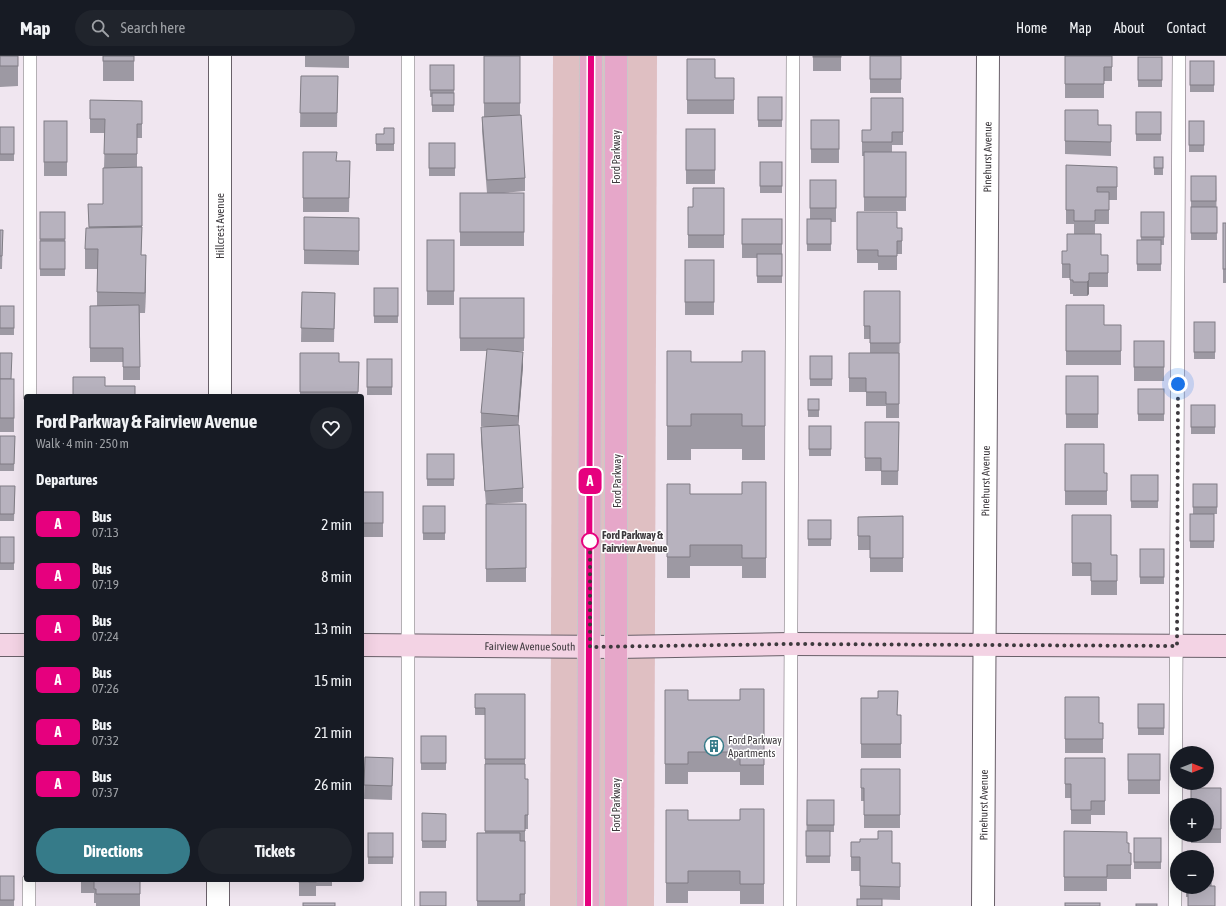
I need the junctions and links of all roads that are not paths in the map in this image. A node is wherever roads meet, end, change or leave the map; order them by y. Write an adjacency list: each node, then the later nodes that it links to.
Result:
1 (30, 56): 9 (lane)
2 (220, 56): 10 (street, Hillcrest Avenue)
3 (408, 56): 15 (lane)
4 (591, 56): 19 (main road)
5 (616, 56): 20 (main road, Ford Parkway)
6 (794, 56): 11 (lane)
7 (988, 56): 16 (street, Pinehurst Avenue)
8 (1179, 56): 17 (lane)
9 (30, 394)
10 (220, 394)
11 (791, 644): 16 (street, Fairview Avenue South); 20 (street, Fairview Avenue South); 28 (lane)
12 (0, 645): 13 (street)
13 (24, 645)
14 (364, 645): 15 (street, Fairview Avenue South)
15 (408, 645): 19 (street, Fairview Avenue South); 25 (lane)
16 (984, 646): 17 (street, Fairview Avenue South); 29 (street, Pinehurst Avenue)
17 (1177, 646): 18 (street, Fairview Avenue South); 30 (lane)
18 (1226, 646)
19 (590, 647): 20 (street, Fairview Avenue South); 26 (main road)
20 (617, 647): 27 (main road, Ford Parkway)
21 (29, 882): 23 (lane)
22 (218, 882): 24 (street)
23 (29, 906)
24 (218, 906)
25 (408, 906)
26 (588, 906)
27 (616, 906)
28 (790, 906)
29 (983, 906)
30 (1175, 906)

